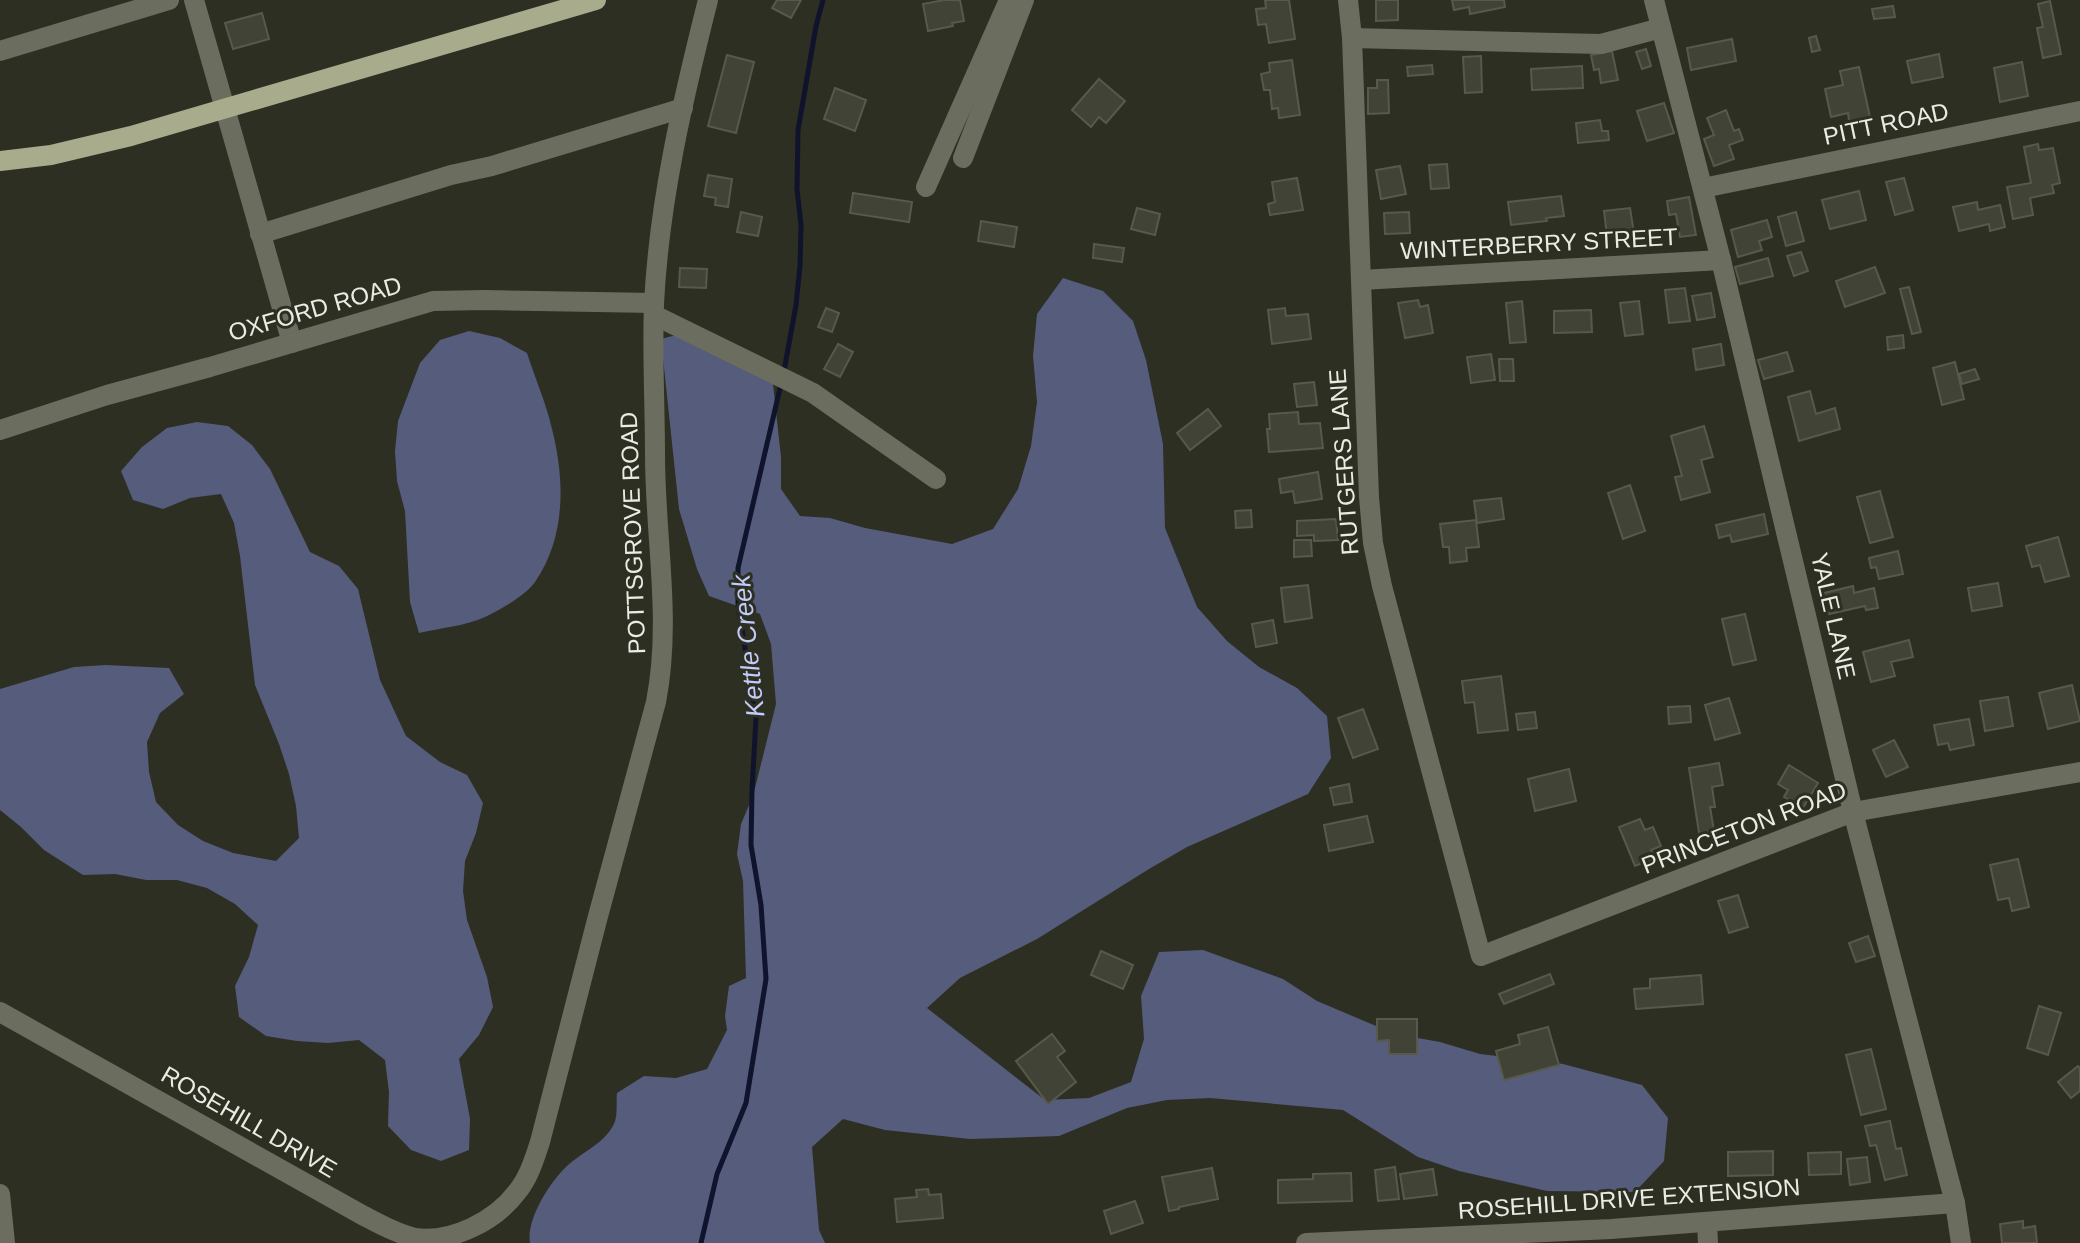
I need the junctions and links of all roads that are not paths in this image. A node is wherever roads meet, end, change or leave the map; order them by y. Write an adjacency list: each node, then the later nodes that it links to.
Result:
1 (169, 0): 12 (street)
2 (194, 0): 13 (street)
3 (596, 0): 9 (main road)
4 (708, 0): 14 (street, POTTSGROVE ROAD)
5 (1009, 0): 18 (street)
6 (1024, 0): 16 (street)
7 (1348, 0): 11 (street, RUTGERS LANE)
8 (1654, 0): 10 (street, YALE LANE)
9 (560, 5): 13 (main road)
10 (1661, 28): 11 (street); 19 (street, YALE LANE)
11 (1352, 38): 22 (street, RUTGERS LANE)
12 (0, 51)
13 (225, 108): 17 (main road); 20 (street)
14 (683, 108): 20 (street); 23 (street, POTTSGROVE ROAD)
15 (2080, 111): 19 (street, PITT ROAD)
16 (963, 158)
17 (0, 161)
18 (926, 187)
19 (1703, 188): 21 (street, YALE LANE)
20 (260, 234): 24 (street)
21 (1721, 260): 22 (street, WINTERBERRY STREET); 28 (street, YALE LANE)
22 (1361, 280): 29 (street, RUTGERS LANE)
23 (654, 309): 24 (street, OXFORD ROAD); 26 (street, OXFORD ROAD); 34 (street, POTTSGROVE ROAD)
24 (292, 343): 25 (street, OXFORD ROAD)
25 (0, 430)
26 (936, 479)
27 (2080, 772): 28 (street, PRINCETON ROAD)
28 (1853, 812): 29 (street, PRINCETON ROAD); 32 (street, YALE LANE)
29 (1481, 956)
30 (0, 1012): 34 (street, ROSEHILL DRIVE)
31 (0, 1194): 36 (street)
32 (1955, 1203): 33 (street, ROSEHILL DRIVE EXTENSION); 39 (street, YALE LANE)
33 (1707, 1222): 35 (street, ROSEHILL DRIVE EXTENSION); 38 (street)
34 (481, 1223)
35 (1376, 1241): 37 (street, ROSEHILL DRIVE EXTENSION)
36 (5, 1243)
37 (1306, 1243)
38 (1708, 1243)
39 (1961, 1243)

